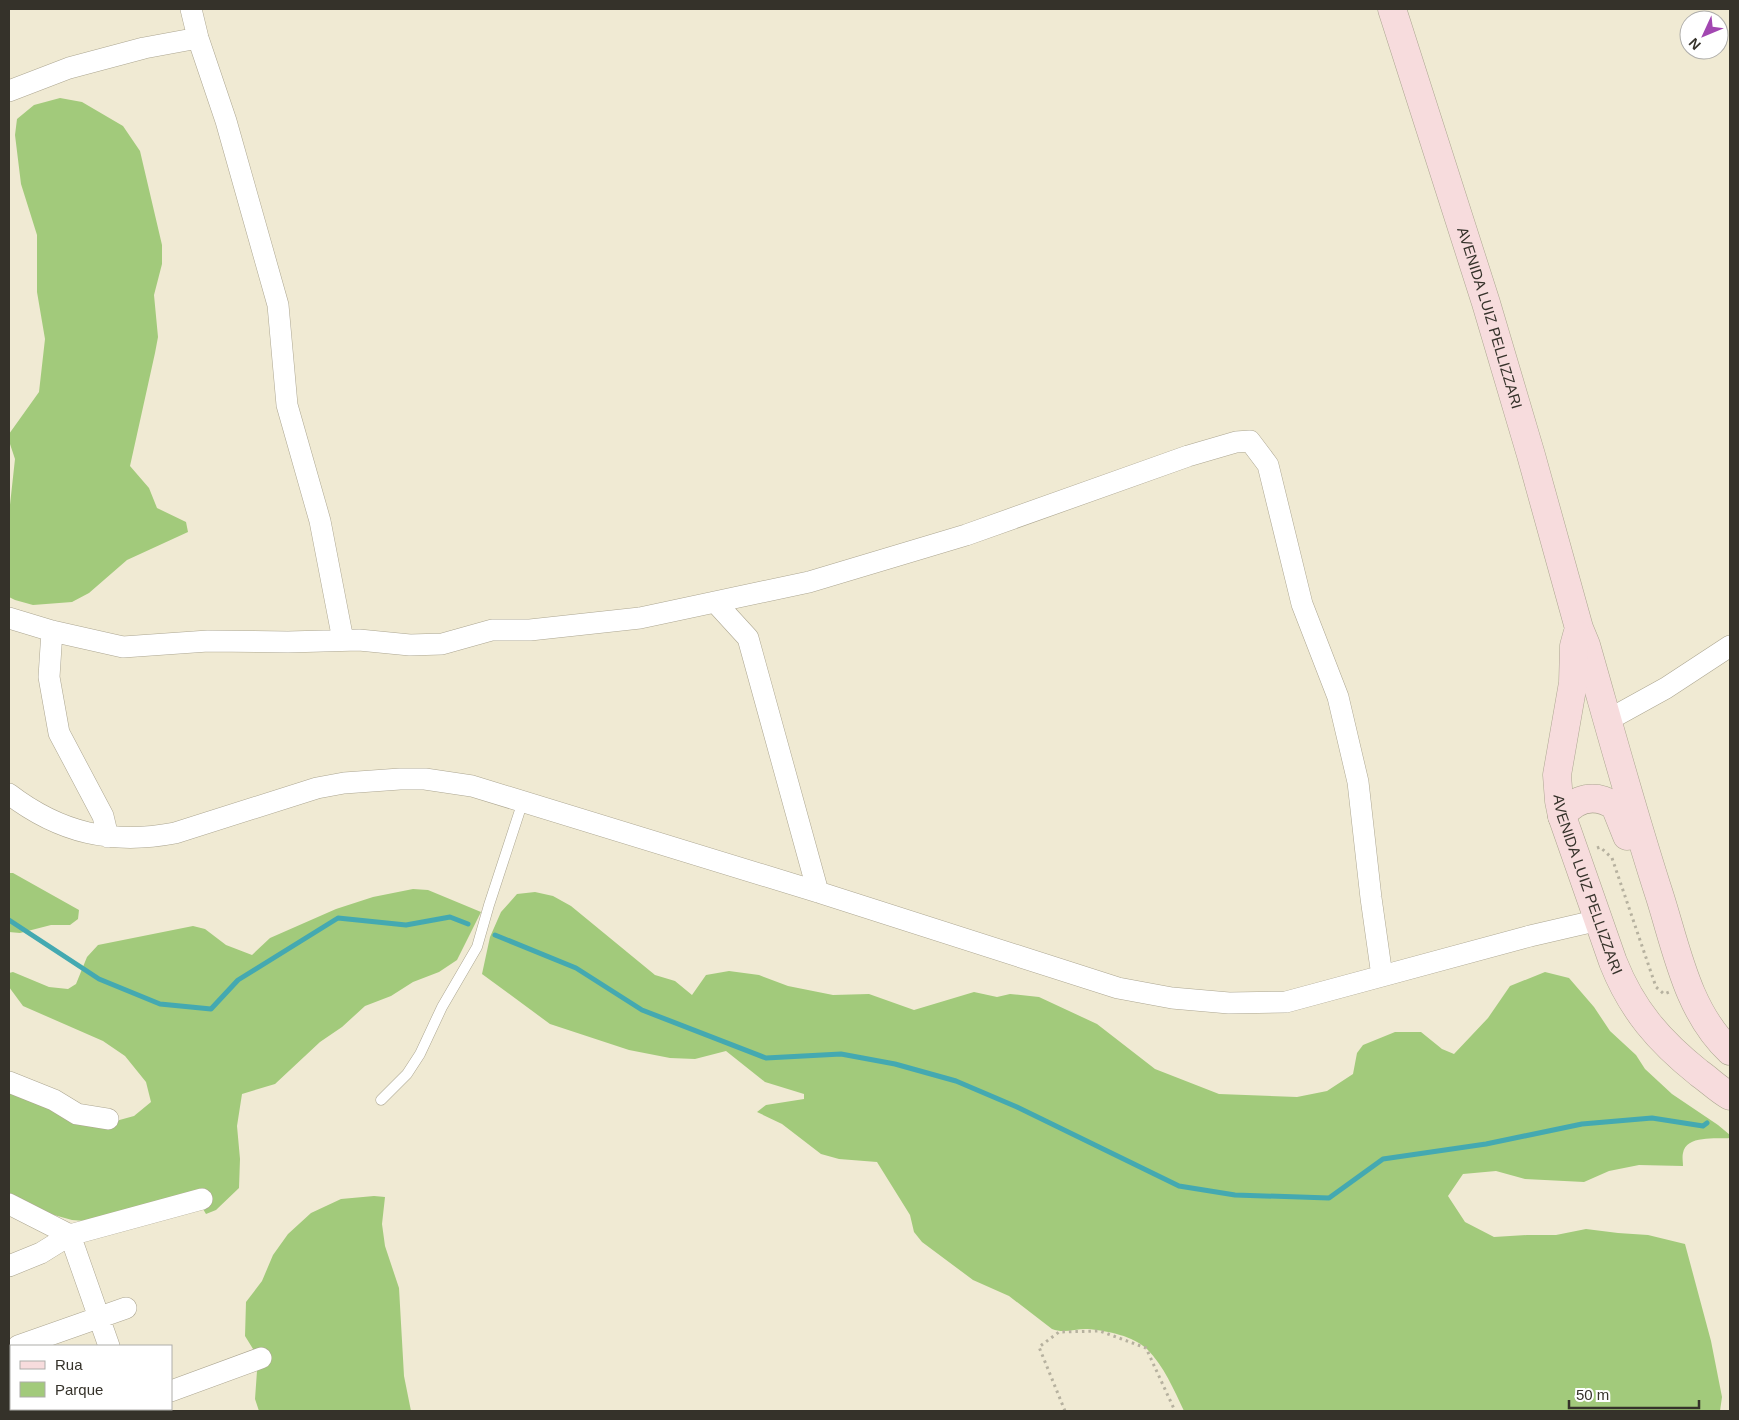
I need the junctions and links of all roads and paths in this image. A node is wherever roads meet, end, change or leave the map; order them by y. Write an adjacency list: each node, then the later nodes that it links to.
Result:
1 (191, 9): 3 (street)
2 (1392, 9): 7 (main road, AVENIDA LUIZ PELLIZZARI)
3 (198, 38): 4 (street); 9 (street)
4 (9, 91)
5 (716, 603): 9 (street); 18 (street); 20 (street)
6 (9, 618): 8 (street)
7 (1579, 628): 11 (main road, AVENIDA LUIZ PELLIZZARI); 14 (main road, AVENIDA LUIZ PELLIZZARI)
8 (52, 631): 9 (street); 15 (street)
9 (343, 640)
10 (1730, 646): 11 (street)
11 (1608, 720): 17 (main road, AVENIDA LUIZ PELLIZZARI)
12 (9, 794): 15 (street)
13 (523, 801): 15 (street); 18 (street); 25 (lane)
14 (1562, 816): 16 (main road, AVENIDA LUIZ PELLIZZARI); 17 (main road)
15 (108, 837)
16 (1576, 853): 19 (main road, AVENIDA LUIZ PELLIZZARI); 21 (path)
17 (1646, 853): 21 (main road, AVENIDA LUIZ PELLIZZARI)
18 (818, 892): 20 (street)
19 (1598, 920): 20 (street); 24 (main road, AVENIDA LUIZ PELLIZZARI)
20 (1382, 976)
21 (1688, 987): 22 (main road, AVENIDA LUIZ PELLIZZARI)
22 (1730, 1051)
23 (9, 1082): 26 (street)
24 (1730, 1096)
25 (380, 1100)
26 (108, 1119)
27 (202, 1199): 29 (street)
28 (9, 1204): 29 (street)
29 (70, 1235): 30 (street); 32 (street)
30 (9, 1266)
31 (126, 1308): 32 (street)
32 (99, 1318): 33 (street); 34 (street)
33 (21, 1345)
34 (109, 1345)
35 (261, 1358): 36 (street)
36 (172, 1391)
37 (1065, 1411): 38 (path)
38 (1175, 1411)

